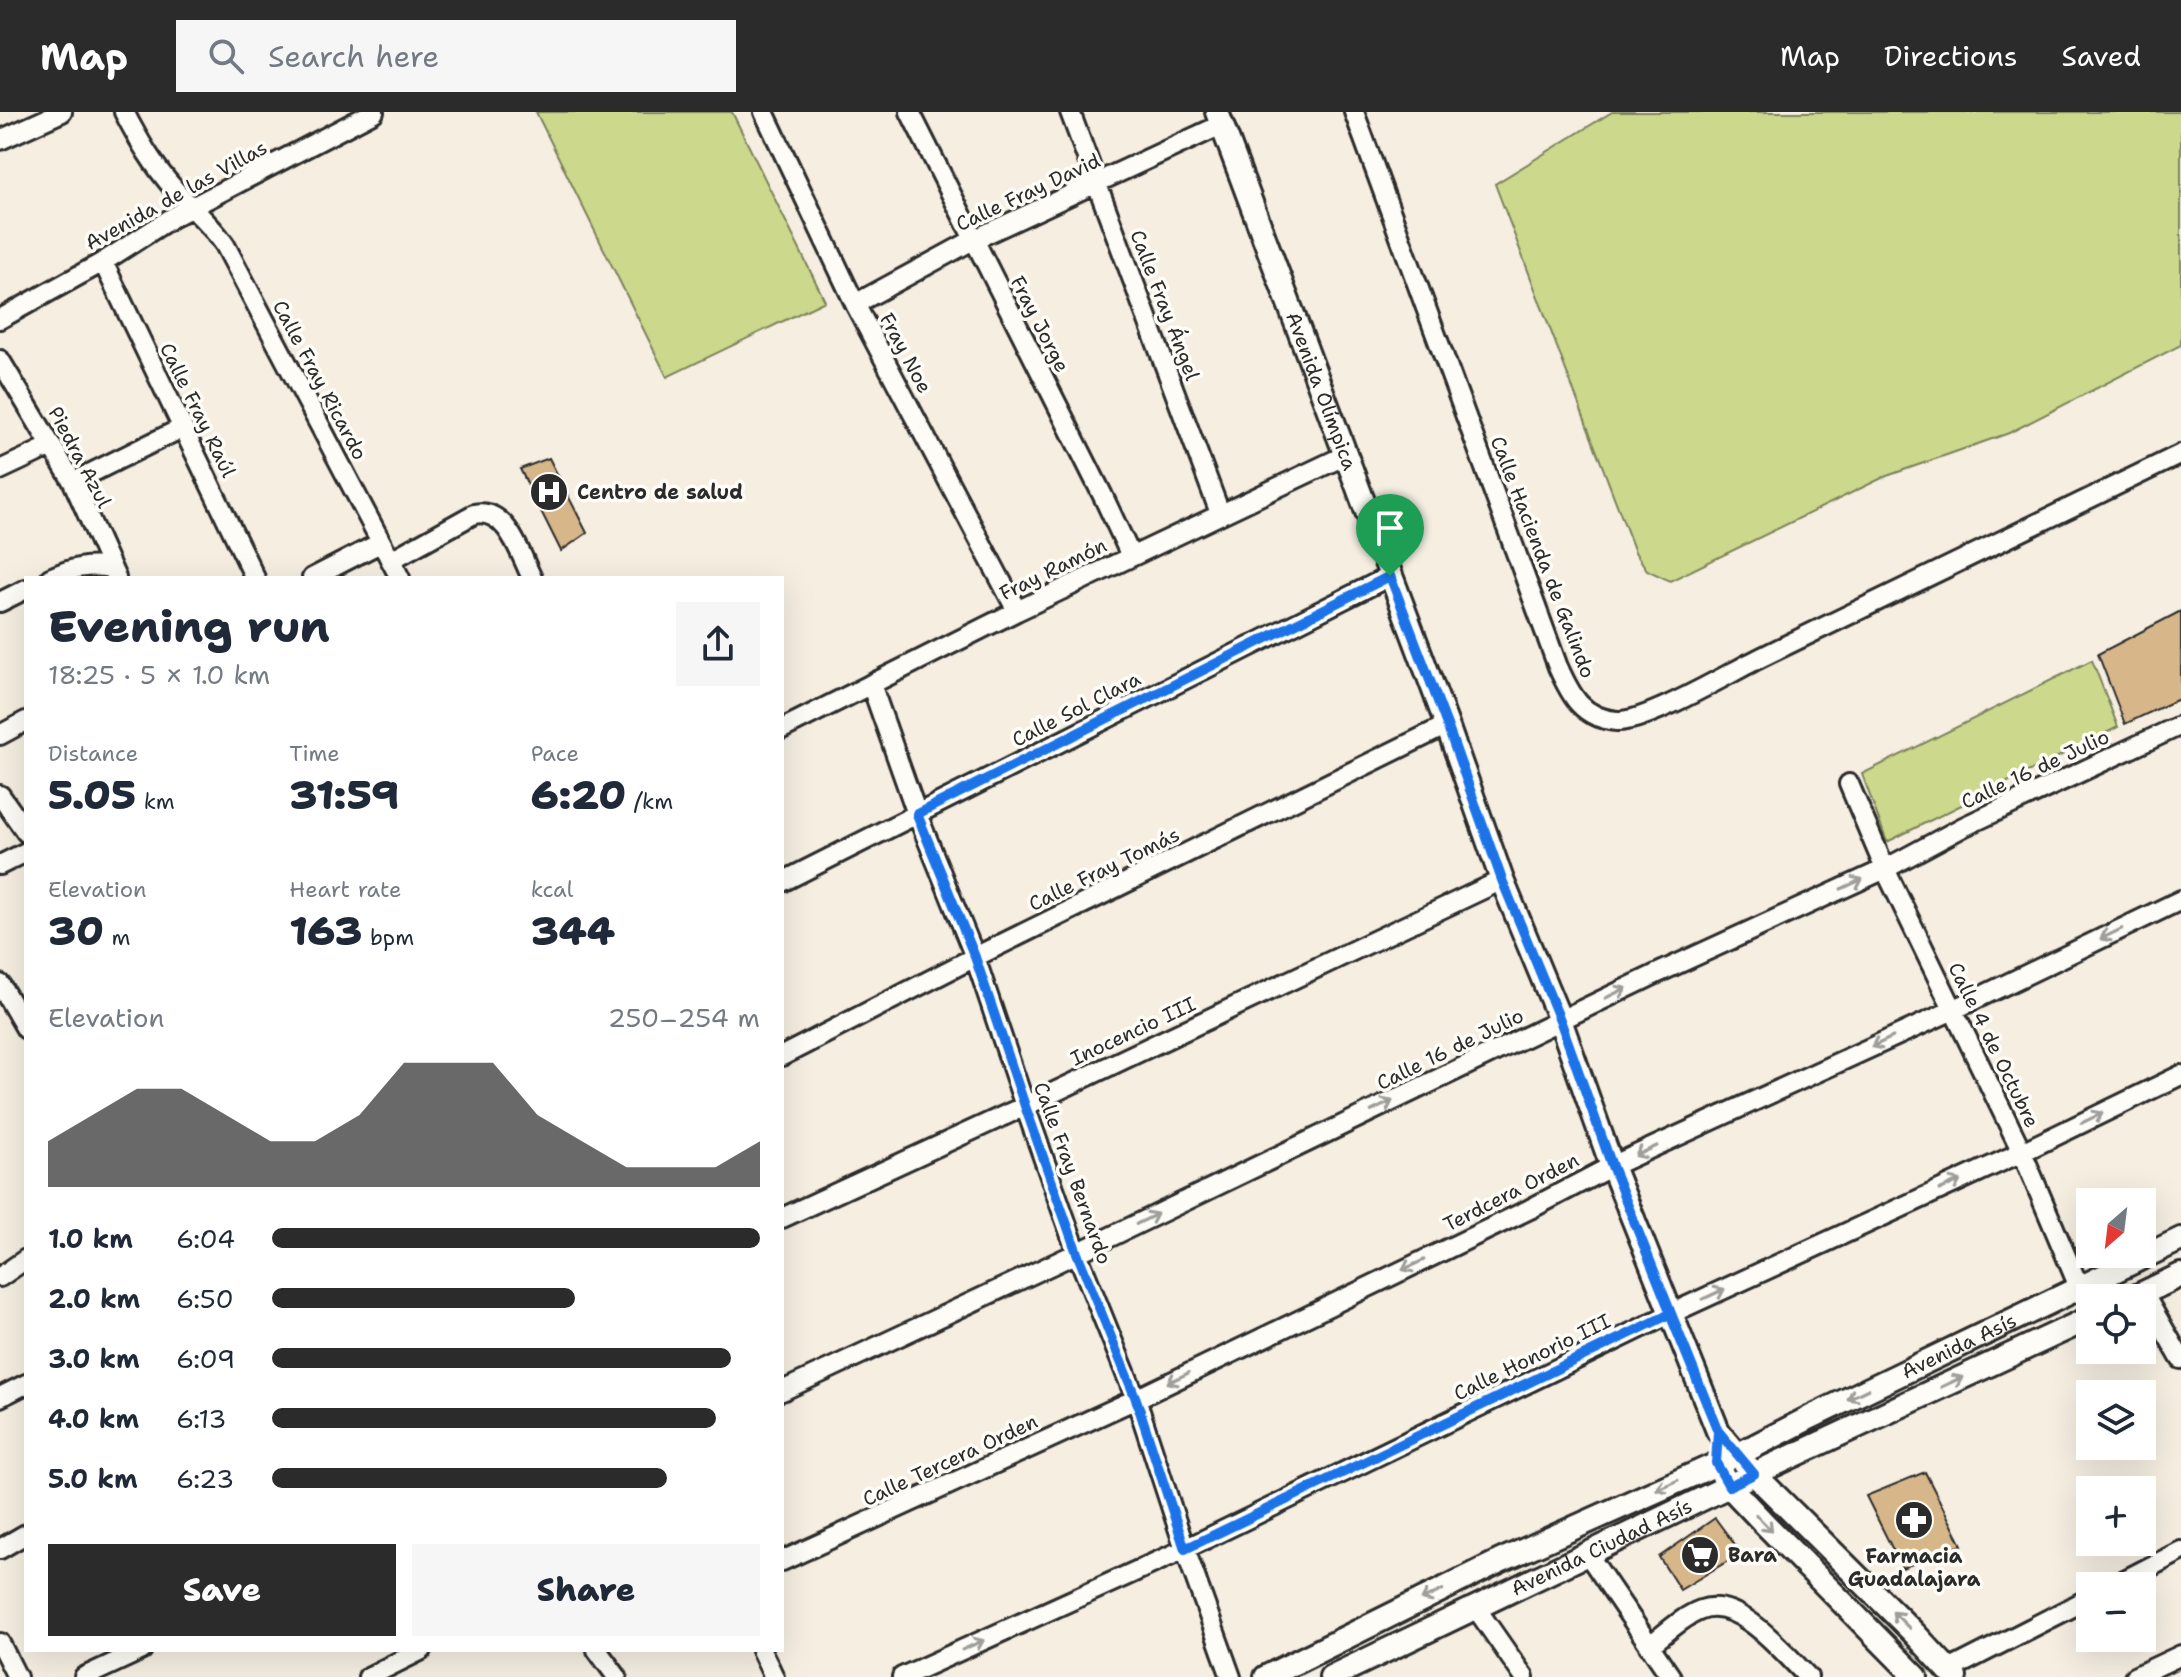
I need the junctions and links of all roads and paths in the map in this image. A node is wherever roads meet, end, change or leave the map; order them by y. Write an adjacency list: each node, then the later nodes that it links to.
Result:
1 (62, 112): 10 (street)
2 (124, 112): 12 (street, Calle Fray Ricardo)
3 (374, 112): 9 (street, Avenida de las Villas)
4 (764, 112): 15 (street, Fray Noe)
5 (910, 112): 13 (street, Fray Jorge)
6 (1070, 112): 11 (street, Calle Fray Ángel)
7 (1354, 112): 20 (street, Calle Hacienda de Galindo)
8 (1219, 118): 11 (street, Calle Fray David); 21 (street, Avenida Olímpica)
9 (345, 119): 12 (street, Avenida de las Villas)
10 (0, 140)
11 (1096, 185): 13 (street, Calle Fray David); 24 (street, Calle Fray Ángel)
12 (194, 208): 14 (street, Avenida de las Villas); 25 (street, Calle Fray Ricardo)
13 (973, 240): 15 (street, Calle Fray David); 26 (street, Fray Jorge)
14 (103, 262): 16 (street, Avenida de las Villas); 18 (street, Calle Fray Raúl)
15 (855, 304): 37 (street, Fray Noe)
16 (0, 319)
17 (0, 360): 19 (street, Piedra Azul)
18 (182, 428): 23 (street); 30 (street, Calle Fray Raúl)
19 (51, 446): 22 (street); 23 (street, Piedra Azul)
20 (2181, 454)
21 (1346, 455): 24 (street, Fray Ramón); 34 (street, Avenida Olímpica)
22 (0, 470)
23 (73, 482): 28 (street, Piedra Azul)
24 (1220, 513): 26 (street, Fray Ramón)
25 (380, 543): 27 (street, Calle Fray Ricardo); 31 (street)
26 (1131, 556): 37 (street, Fray Ramón)
27 (391, 560): 32 (street, Calle Fray Ricardo); 33 (street)
28 (114, 573): 29 (street)
29 (54, 576)
30 (254, 576)
31 (316, 576)
32 (399, 576)
33 (531, 576)
34 (1390, 576): 40 (street, Avenida Olímpica); 46 (street, Calle Sol Clara)
35 (24, 590): 36 (street)
36 (0, 602)
37 (1017, 611): 38 (street, Fray Ramón)
38 (871, 684): 42 (street, Fray Ramón); 46 (street, Calle Fray Bernardo)
39 (24, 722): 43 (street)
40 (1447, 725): 51 (street, Avenida Olímpica); 54 (street, Calle Fray Tomás)
41 (2181, 725): 50 (street, Calle 16 de Julio)
42 (784, 728)
43 (0, 735)
44 (1849, 784): 50 (street, Calle 4 de Octubre)
45 (0, 795): 47 (street)
46 (917, 814): 52 (street, Calle Sol Clara); 54 (street, Calle Fray Bernardo)
47 (24, 829)
48 (24, 853): 49 (street)
49 (0, 865)
50 (1885, 869): 56 (street, Calle 4 de Octubre); 57 (street, Calle 16 de Julio, one-way to 50)
51 (1502, 880): 57 (street, Avenida Olímpica); 61 (street, Inocencio III)
52 (784, 881)
53 (2181, 900): 56 (street, one-way to 56)
54 (975, 957): 59 (street, Calle Fray Tomás); 61 (street, Calle Fray Bernardo)
55 (0, 984): 58 (street)
56 (1953, 1010): 62 (street, Calle 4 de Octubre); 63 (street, Terdcera Orden, one-way to 63)
57 (1560, 1020): 63 (street, Avenida Olímpica); 66 (street, Calle 16 de Julio, one-way to 57)
58 (24, 1026)
59 (784, 1055)
60 (2181, 1075): 62 (street, Calle Honorio III, one-way to 60)
61 (1025, 1106): 64 (street, Inocencio III); 66 (street, Calle Fray Bernardo)
62 (2022, 1152): 70 (street, Calle 4 de Octubre); 74 (street, Calle Honorio III, one-way to 62)
63 (1612, 1166): 74 (street, Avenida Olímpica); 81 (street, Terdcera Orden, one-way to 81)
64 (784, 1217)
65 (2181, 1239): 71 (street, Avenida Asís)
66 (1077, 1253): 79 (street, Calle 16 de Julio); 81 (street, Calle Fray Bernardo)
67 (24, 1260): 69 (street)
68 (2181, 1275): 72 (street)
69 (0, 1277)
70 (2078, 1284)
71 (2085, 1284)
72 (2156, 1287)
73 (2076, 1288): 83 (street, Avenida Asís, one-way to 83)
74 (1670, 1314): 82 (street, Avenida Olímpica); 89 (street, Calle Honorio III)
75 (2156, 1322): 77 (street)
76 (2076, 1324): 85 (street, Avenida Ciudad Asís, one-way to 76)
77 (2181, 1359)
78 (24, 1385): 80 (street)
79 (784, 1390)
80 (0, 1397)
81 (1136, 1399): 89 (street, Calle Fray Bernardo); 92 (street, Calle Tercera Orden)
82 (1718, 1431): 83 (street, Avenida Olímpica); 84 (street, Avenida Olímpica)
83 (1739, 1454): 84 (street, Avenida Ciudad Asís); 85 (street, Avenida Olímpica)
84 (1716, 1463): 86 (street); 112 (street, Avenida Ciudad Asís, one-way to 112)
85 (1754, 1474): 86 (street, Avenida Ciudad Asís); 104 (street, Avenida Olímpica, one-way to 85)
86 (1729, 1486): 91 (street, Avenida Ciudad Asís); 117 (street, one-way to 117)
87 (24, 1535): 88 (street)
88 (0, 1549)
89 (1185, 1549): 110 (street, Calle Honorio III, one-way to 89); 111 (street, Calle Fray Bernardo)
90 (2181, 1551): 93 (street)
91 (1587, 1553): 95 (street, Avenida Ciudad Asís); 97 (street)
92 (784, 1560)
93 (2140, 1572)
94 (2076, 1606): 104 (street)
95 (1476, 1608): 103 (street, Avenida Ciudad Asís); 114 (street)
96 (0, 1643): 105 (street)
97 (1649, 1646): 115 (street); 116 (street)
98 (138, 1652): 106 (street)
99 (418, 1652): 107 (street)
100 (598, 1652): 108 (street)
101 (762, 1652): 109 (street)
102 (2181, 1655): 118 (street)
103 (1357, 1672): 113 (street, Avenida Ciudad Asís)
104 (1952, 1673)
105 (17, 1677)
106 (84, 1677)
107 (368, 1677)
108 (617, 1677)
109 (774, 1677)
110 (902, 1677)
111 (1231, 1677)
112 (1266, 1677)
113 (1331, 1677)
114 (1524, 1677)
115 (1671, 1677)
116 (1808, 1677)
117 (1916, 1677)
118 (2134, 1677)

